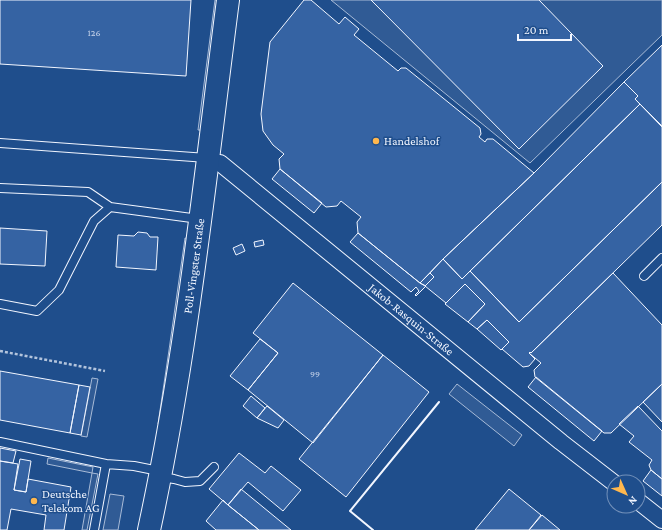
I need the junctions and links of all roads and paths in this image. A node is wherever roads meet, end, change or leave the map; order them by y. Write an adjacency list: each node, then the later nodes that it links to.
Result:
1 (228, 0): 3 (street, Poll-Vingster Straße)
2 (0, 143): 3 (lane)
3 (207, 161): 6 (street, Poll-Vingster Straße); 16 (street, Jakob-Rasquin-Straße)
4 (0, 188): 5 (lane)
5 (110, 206): 6 (lane); 9 (lane)
6 (200, 219): 15 (street, Poll-Vingster Straße)
7 (662, 258): 8 (lane)
8 (644, 276)
9 (0, 304)
10 (0, 351): 11 (path)
11 (105, 372)
12 (0, 442): 13 (lane)
13 (106, 464): 15 (lane); 19 (lane)
14 (214, 467): 15 (lane)
15 (161, 474): 20 (street, Poll-Vingster Straße)
16 (606, 477)
17 (646, 507): 18 (street)
18 (662, 520)
19 (94, 530)
20 (149, 530)

